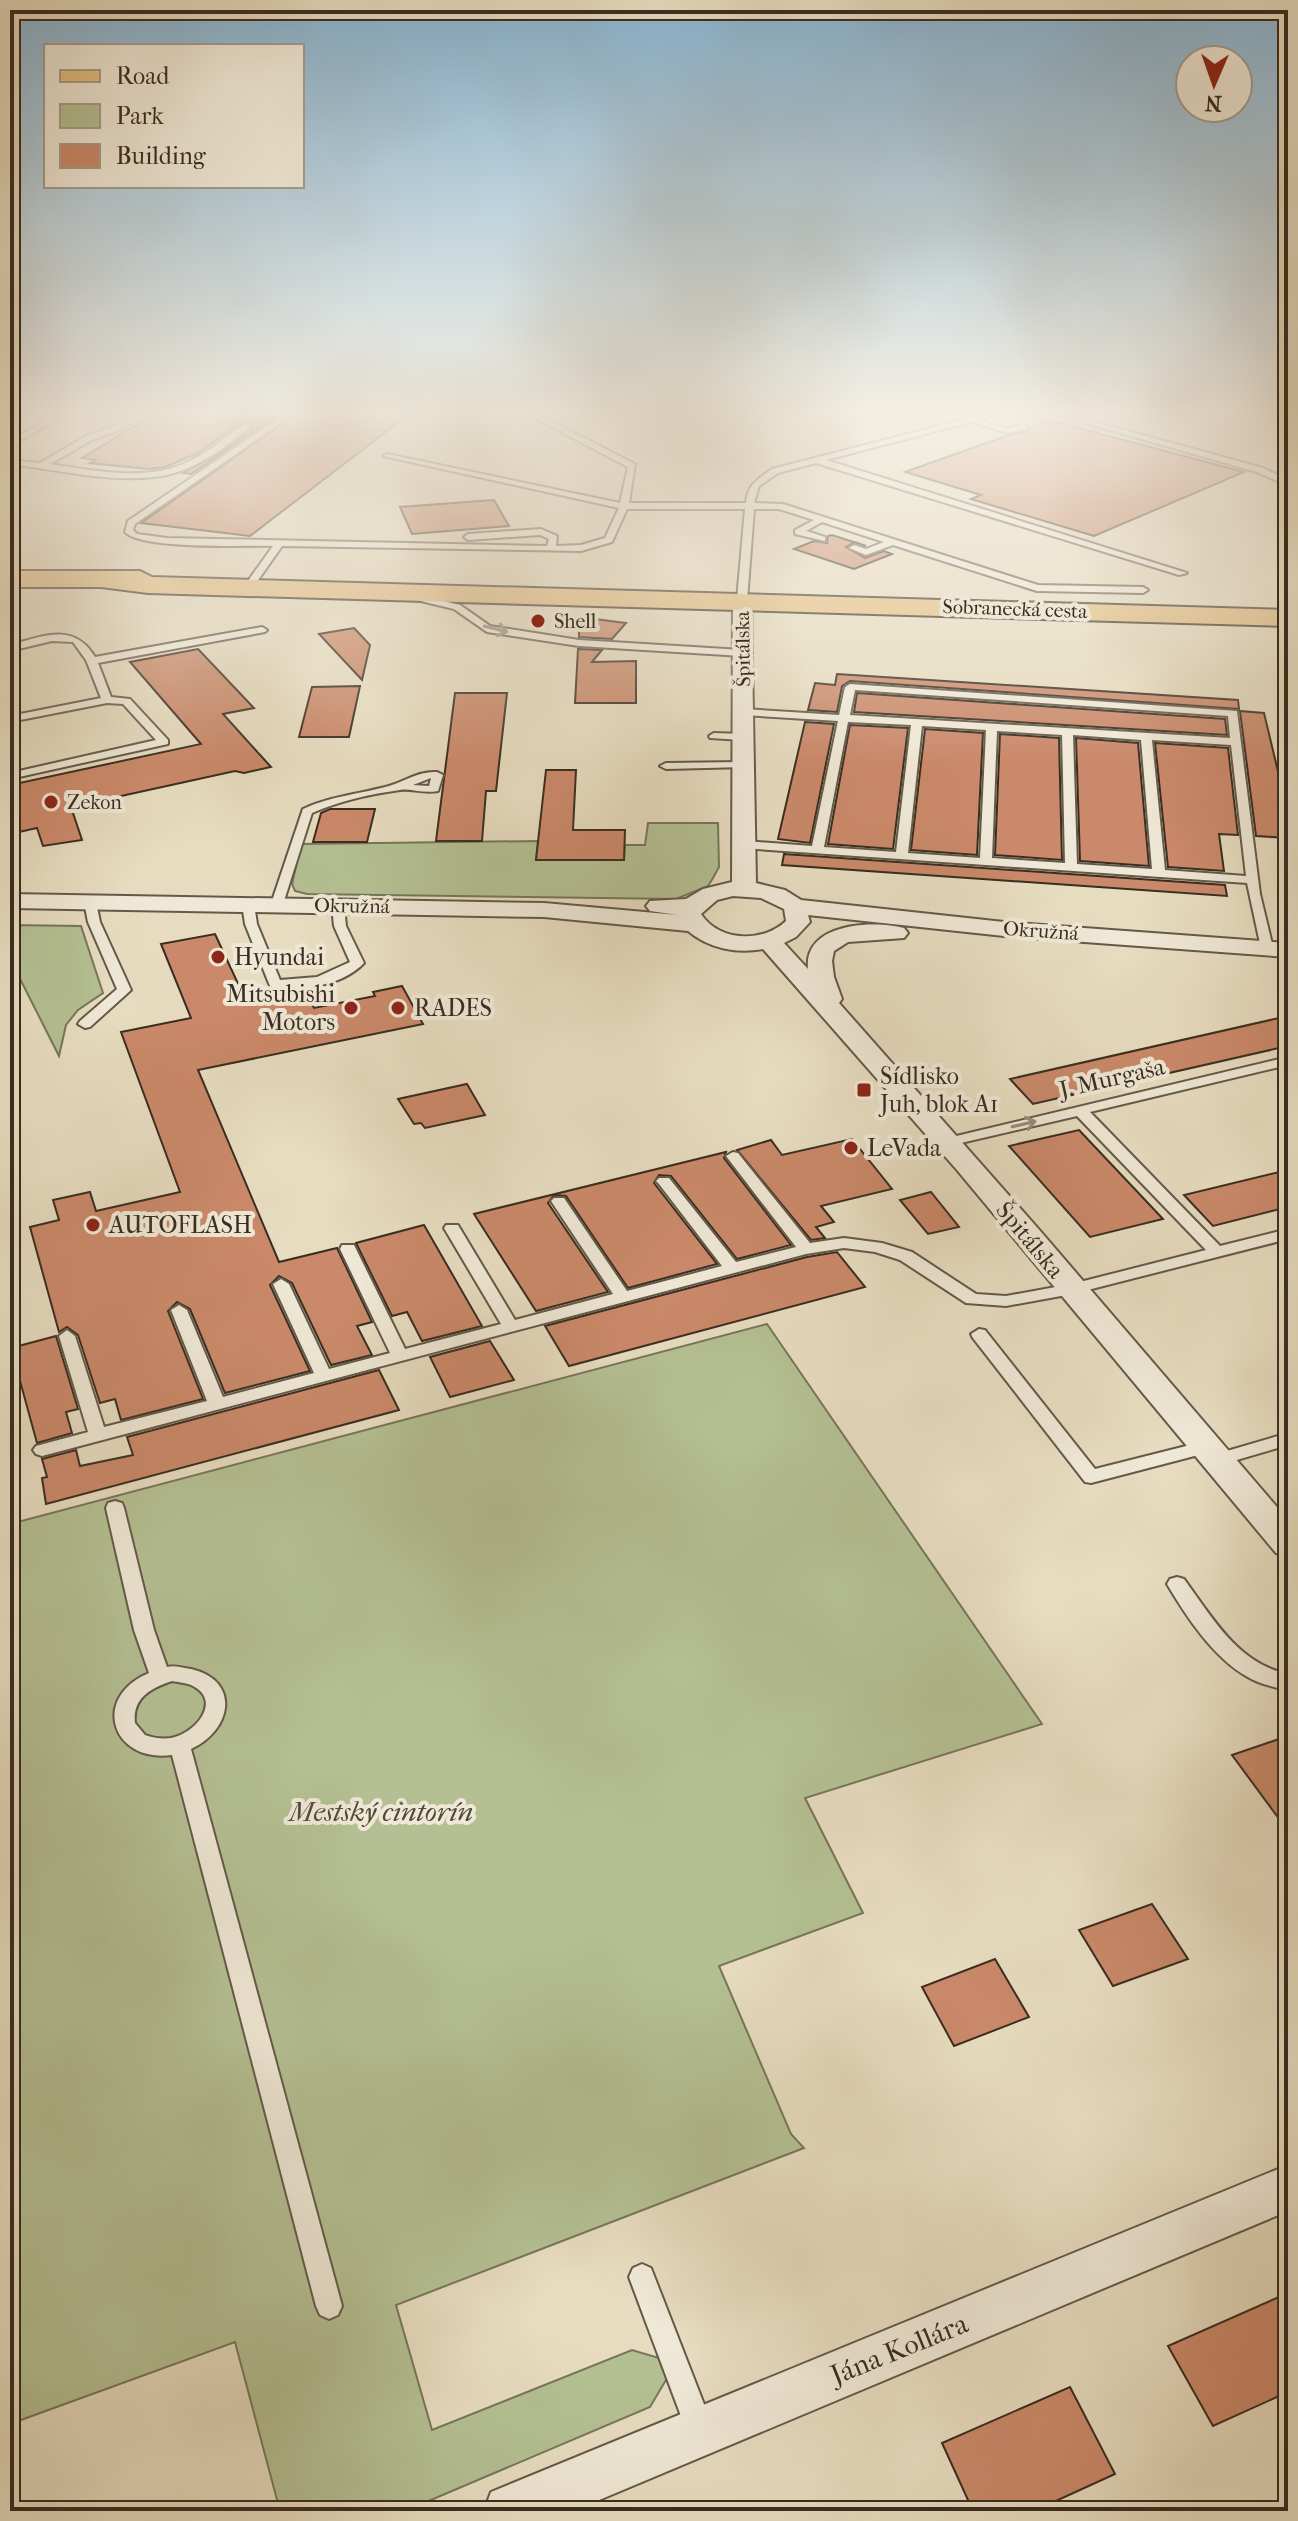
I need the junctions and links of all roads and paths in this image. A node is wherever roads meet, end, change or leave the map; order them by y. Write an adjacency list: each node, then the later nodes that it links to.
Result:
1 (129, 529): 8 (lane)
2 (614, 529): 12 (lane)
3 (747, 529): 19 (lane)
4 (804, 529): 7 (lane)
5 (851, 529): 9 (lane)
6 (1038, 529): 13 (lane)
7 (822, 539)
8 (280, 542): 10 (lane); 16 (lane)
9 (892, 542): 11 (lane); 17 (lane)
10 (409, 545): 12 (lane); 12 (lane)
11 (854, 548)
12 (551, 549)
13 (1182, 573)
14 (10, 579): 15 (main road, Sobranecká cesta)
15 (109, 581): 16 (main road, Sobranecká cesta); 18 (main road, Sobranecká cesta)
16 (253, 581): 18 (main road, Sobranecká cesta)
17 (1143, 590)
18 (474, 596): 19 (main road, Sobranecká cesta); 23 (lane, one-way to 23)
19 (742, 600): 20 (main road, Sobranecká cesta); 23 (street, Špitálska)
20 (1288, 618)
21 (262, 630): 24 (lane)
22 (10, 648): 24 (lane)
23 (742, 653): 26 (street, Špitálska)
24 (92, 661): 25 (lane)
25 (107, 700): 28 (lane); 38 (lane)
26 (743, 712): 27 (lane); 34 (street, Špitálska)
27 (843, 718): 29 (lane); 35 (lane); 41 (lane)
28 (10, 719)
29 (917, 722): 30 (lane); 42 (lane)
30 (992, 727): 31 (lane); 43 (lane)
31 (1067, 731): 33 (lane); 44 (lane)
32 (714, 736): 34 (lane)
33 (1146, 736): 35 (lane); 45 (lane)
34 (742, 737): 36 (street, Špitálska)
35 (1235, 742): 46 (lane)
36 (741, 765): 37 (lane); 40 (street, Špitálska)
37 (666, 766)
38 (10, 776)
39 (403, 785): 51 (lane)
40 (745, 845): 41 (lane); 47 (street, Špitálska)
41 (817, 850): 42 (lane)
42 (902, 856): 43 (lane)
43 (986, 862): 44 (lane)
44 (1071, 867): 45 (lane)
45 (1159, 874): 46 (lane)
46 (1254, 880): 57 (lane)
47 (744, 889): 53 (street); 54 (street)
48 (10, 901): 49 (street, Okružná)
49 (90, 902): 50 (street, Okružná); 59 (lane)
50 (248, 904): 51 (street, Okružná); 52 (lane)
51 (277, 904): 52 (street, Okružná)
52 (338, 906): 53 (street, Okružná)
53 (693, 915): 56 (street)
54 (794, 917): 55 (street); 56 (street)
55 (1004, 929): 57 (street, Okružná); 58 (street)
56 (768, 940): 58 (street, Špitálska)
57 (1277, 949)
58 (833, 1009): 62 (street, Špitálska)
59 (85, 1024)
60 (1288, 1061): 61 (lane, J. Murgaša)
61 (1080, 1110): 62 (lane, J. Murgaša, one-way to 61); 70 (lane)
62 (948, 1142): 73 (street, Špitálska)
63 (733, 1156): 69 (lane)
64 (664, 1181): 71 (lane)
65 (559, 1201): 74 (lane)
66 (452, 1228): 76 (lane)
67 (1288, 1234): 70 (lane)
68 (348, 1249): 79 (lane)
69 (806, 1249): 71 (lane); 73 (lane)
70 (1217, 1252): 73 (lane)
71 (732, 1268): 74 (lane)
72 (281, 1284): 80 (lane)
73 (1072, 1289): 85 (street, Špitálska)
74 (623, 1297): 76 (lane)
75 (179, 1310): 81 (lane)
76 (511, 1327): 79 (lane)
77 (979, 1334): 85 (lane)
78 (67, 1336): 82 (lane)
79 (400, 1356): 80 (lane)
80 (324, 1376): 81 (lane)
81 (217, 1404): 82 (lane)
82 (98, 1435): 84 (lane)
83 (1288, 1439): 85 (lane)
84 (42, 1450)
85 (1211, 1453): 87 (street, Špitálska)
86 (115, 1508): 89 (lane)
87 (1288, 1544)
88 (1177, 1584): 90 (lane)
89 (160, 1677): 91 (lane); 91 (lane)
90 (1288, 1682)
91 (180, 1746): 94 (lane)
92 (1288, 2188): 95 (street, Jána Kollára)
93 (642, 2277): 95 (lane)
94 (329, 2306)
95 (701, 2432): 96 (street, Jána Kollára)
96 (510, 2511)

